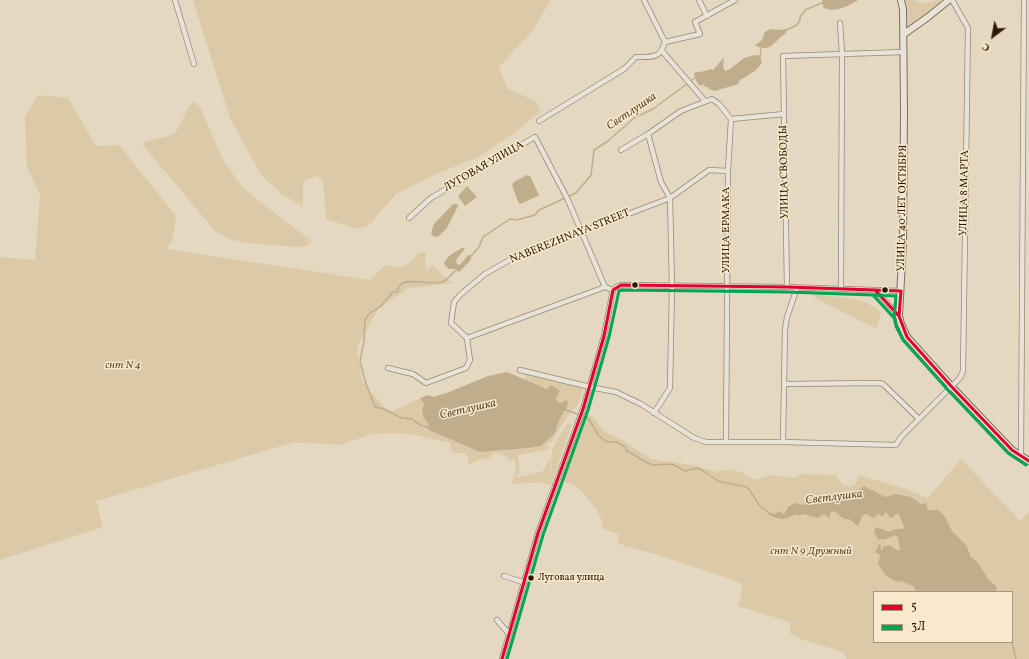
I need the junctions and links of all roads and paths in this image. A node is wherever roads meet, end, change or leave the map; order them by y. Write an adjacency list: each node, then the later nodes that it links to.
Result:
1 (175, 0): 15 (street)
2 (644, 0): 11 (street)
3 (699, 0): 8 (street)
4 (735, 0): 8 (street)
5 (901, 0): 10 (main road, УЛИЦА 40 ЛЕТ ОКТЯБРЯ)
6 (951, 0): 10 (main road); 40 (street, УЛИЦА 8 МАРТА)
7 (1024, 0): 46 (street)
8 (707, 16): 11 (street)
9 (840, 23): 14 (street)
10 (904, 34): 13 (main road, УЛИЦА 40 ЛЕТ ОКТЯБРЯ)
11 (665, 42): 12 (street)
12 (662, 51): 16 (street); 19 (street)
13 (904, 52): 14 (street); 34 (main road, УЛИЦА 40 ЛЕТ ОКТЯБРЯ)
14 (842, 53): 17 (street, УЛИЦА СВОБОДЫ); 31 (street)
15 (194, 64)
16 (705, 101): 18 (street); 20 (street)
17 (784, 114): 18 (street); 29 (street, УЛИЦА СВОБОДЫ)
18 (731, 119): 22 (street, УЛИЦА ЕРМАКА)
19 (539, 121)
20 (648, 134): 21 (street); 23 (street)
21 (621, 150)
22 (728, 170): 23 (street, NABEREZHNAYA STREET); 28 (street, УЛИЦА ЕРМАКА)
23 (670, 198): 25 (street, NABEREZHNAYA STREET); 27 (street)
24 (409, 218): 25 (street, ЛУГОВАЯ УЛИЦА)
25 (582, 232): 26 (street, ЛУГОВАЯ УЛИЦА); 36 (street, NABEREZHNAYA STREET)
26 (605, 287): 32 (street); 36 (street)
27 (672, 287): 28 (street); 32 (street); 42 (street)
28 (727, 287): 29 (street); 44 (street, УЛИЦА ЕРМАКА)
29 (787, 287): 30 (street)
30 (796, 288): 31 (street); 39 (street)
31 (841, 289): 33 (street)
32 (613, 290): 41 (street)
33 (875, 290): 34 (street); 35 (street)
34 (901, 291): 35 (main road, УЛИЦА 40 ЛЕТ ОКТЯБРЯ)
35 (899, 316): 40 (main road, УЛИЦА 40 ЛЕТ ОКТЯБРЯ)
36 (467, 338): 37 (street)
37 (388, 368)
38 (520, 370): 41 (street, УЛИЦА 8 МАРТА)
39 (784, 384): 43 (street); 45 (street)
40 (951, 386): 43 (street, УЛИЦА 8 МАРТА); 46 (main road, УЛИЦА 40 ЛЕТ ОКТЯБРЯ)
41 (590, 387): 42 (street, УЛИЦА 8 МАРТА); 49 (street)
42 (654, 413): 44 (street, УЛИЦА 8 МАРТА)
43 (920, 419): 45 (street, УЛИЦА 8 МАРТА)
44 (726, 442): 45 (street, УЛИЦА 8 МАРТА)
45 (783, 442)
46 (1021, 456): 47 (main road, УЛИЦА 40 ЛЕТ ОКТЯБРЯ)
47 (1029, 461)
48 (504, 576): 49 (street)
49 (523, 582): 51 (street)
50 (497, 620): 51 (street)
51 (509, 634): 52 (street)
52 (502, 659)

